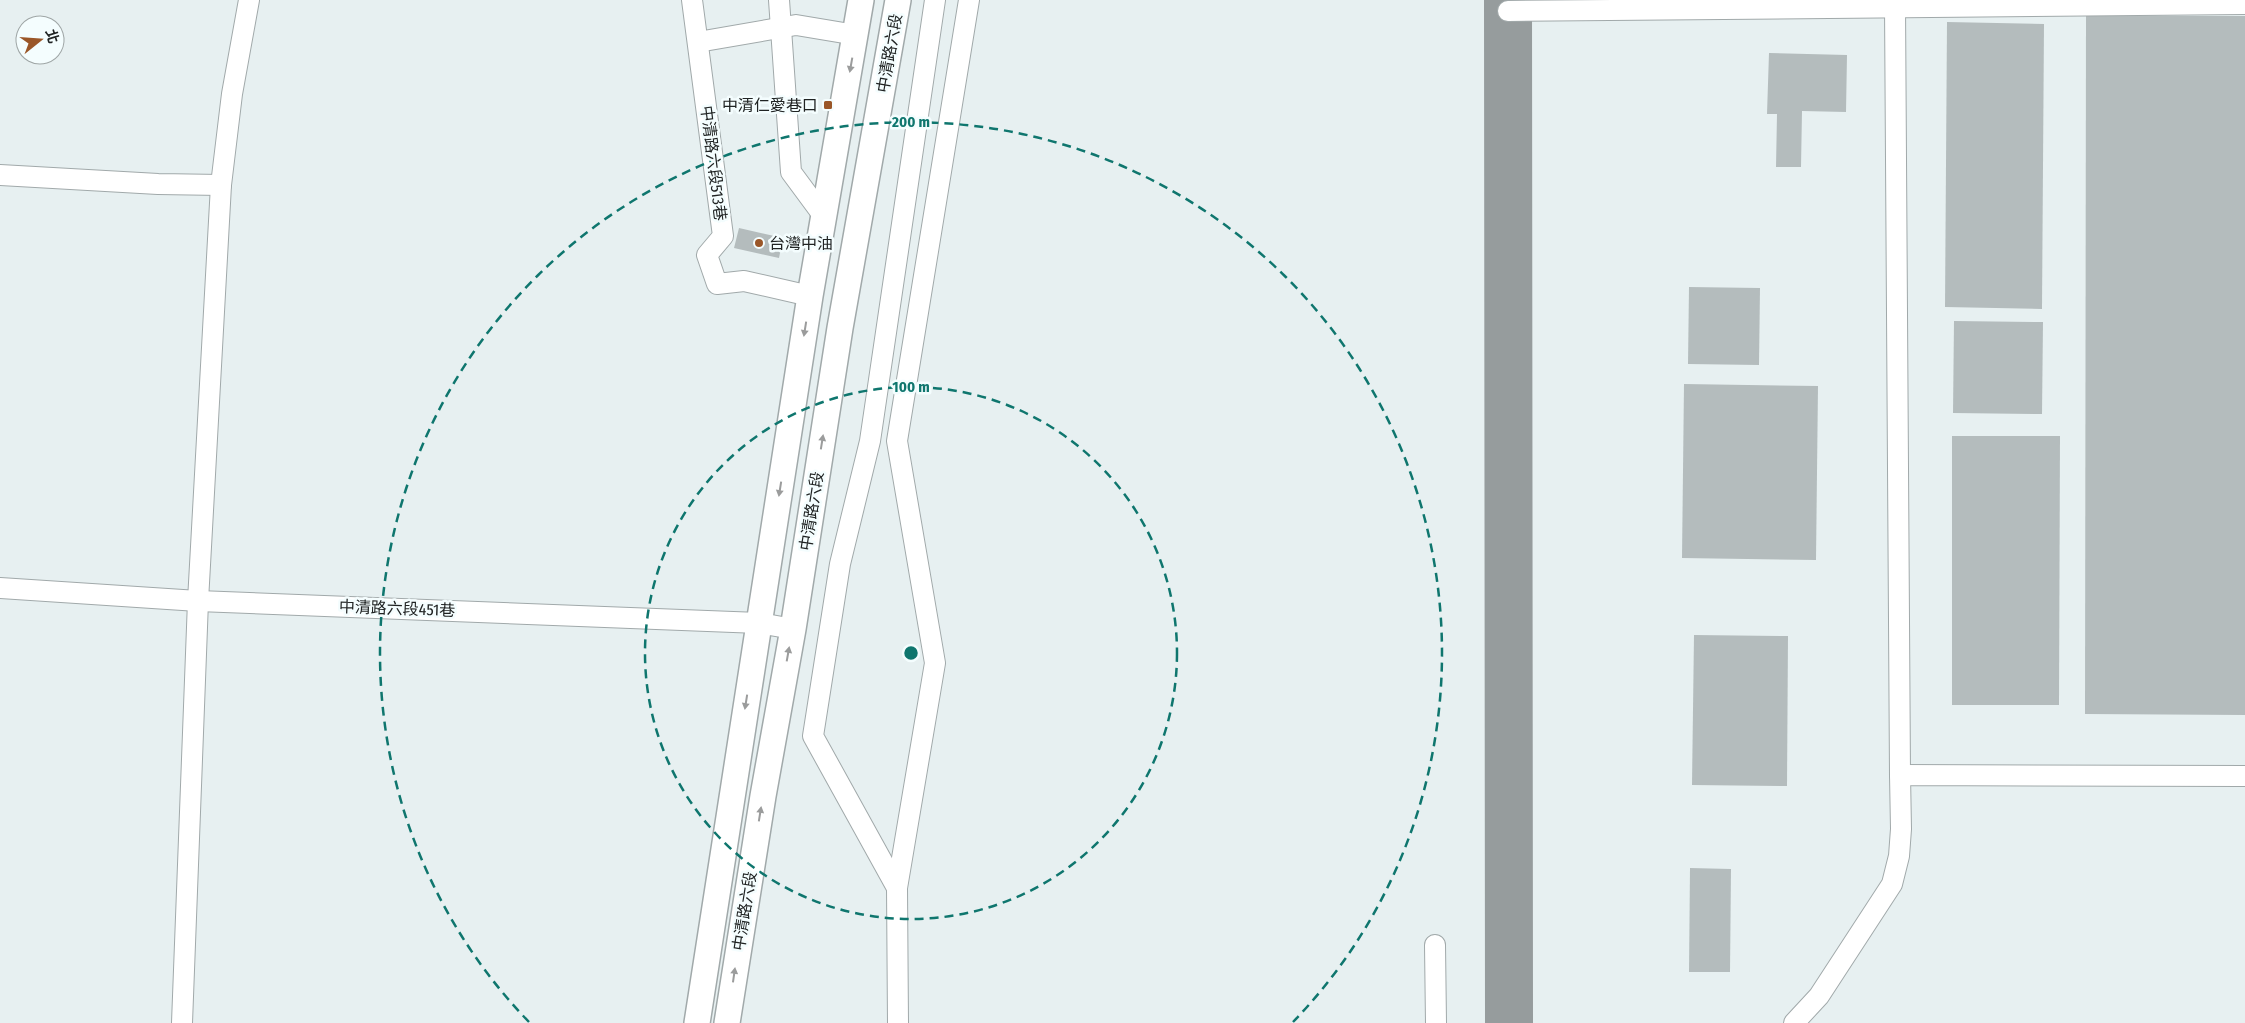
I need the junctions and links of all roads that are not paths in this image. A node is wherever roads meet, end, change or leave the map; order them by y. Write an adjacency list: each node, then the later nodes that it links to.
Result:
1 (249, 0): 15 (street)
2 (692, 0): 13 (street, 中清路六段513巷)
3 (779, 0): 11 (street)
4 (861, 0): 12 (main road, 中清路六段)
5 (898, 0): 21 (main road, 中清路六段, one-way to 5)
6 (935, 0): 24 (street)
7 (969, 0): 24 (street)
8 (2245, 4): 9 (street)
9 (1895, 6): 10 (street); 22 (street)
10 (1508, 11)
11 (782, 28): 12 (street); 13 (street); 16 (street)
12 (856, 35): 16 (main road, 中清路六段, one-way to 16)
13 (698, 42): 17 (street, 中清路六段513巷)
14 (0, 175): 15 (street)
15 (221, 185): 19 (street)
16 (825, 218): 17 (main road, 中清路六段)
17 (810, 296): 20 (main road, 中清路六段, one-way to 20)
18 (0, 588): 19 (street, 中清路六段451巷)
19 (198, 601): 20 (street, 中清路六段451巷); 26 (street)
20 (759, 623): 21 (street, 中清路六段451巷); 27 (main road, 中清路六段, one-way to 27)
21 (793, 629): 28 (main road, 中清路六段, one-way to 21)
22 (1900, 775): 23 (street); 31 (street)
23 (2245, 776)
24 (897, 888): 29 (street)
25 (1435, 946): 30 (street)
26 (182, 1023)
27 (696, 1023)
28 (727, 1023)
29 (898, 1023)
30 (1436, 1023)
31 (1794, 1023)

